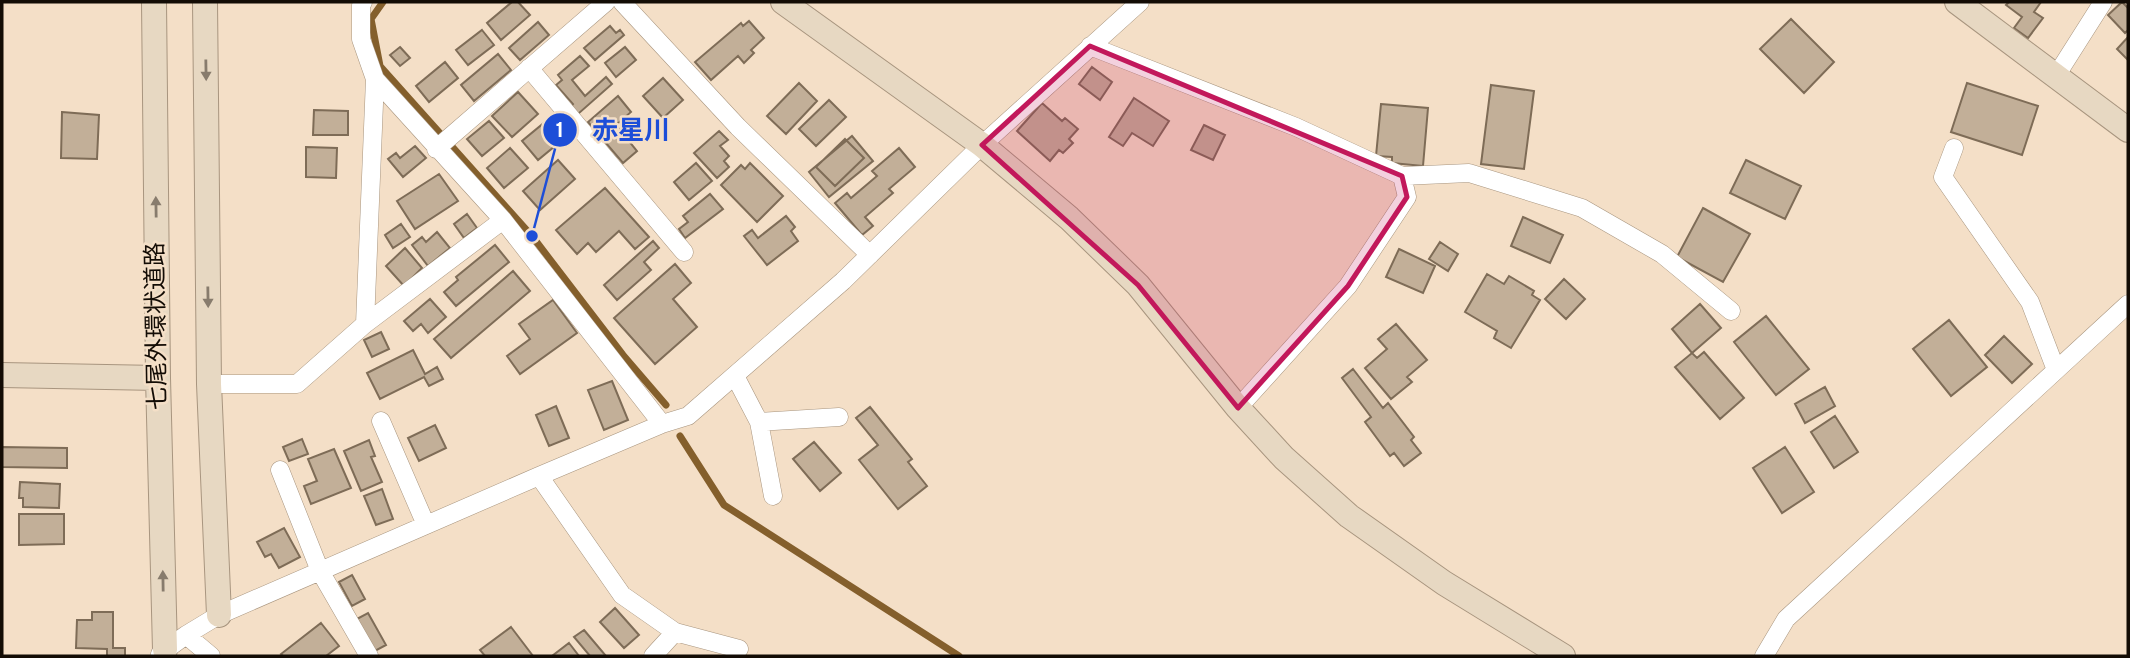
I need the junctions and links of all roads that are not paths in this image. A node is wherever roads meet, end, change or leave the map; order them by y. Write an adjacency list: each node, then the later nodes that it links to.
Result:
1 (154, 2): 28 (street, 七尾外環状道路, one-way to 1)
2 (205, 2): 29 (street, 七尾外環状道路, one-way to 29)
3 (363, 2): 13 (street)
4 (606, 2): 11 (street)
5 (622, 2): 21 (street)
6 (783, 2): 15 (street)
7 (1140, 2): 10 (street)
8 (1957, 2): 12 (street)
9 (2103, 2): 12 (street)
10 (1090, 46): 15 (street); 18 (street)
11 (529, 68): 17 (street); 20 (street)
12 (2056, 76): 14 (street)
13 (375, 79): 17 (street); 24 (street)
14 (2128, 130)
15 (982, 145): 21 (street); 30 (street)
16 (1954, 148): 25 (street)
17 (436, 149): 19 (street)
18 (1402, 176): 23 (street); 30 (street)
19 (503, 220): 24 (street); 34 (street)
20 (684, 252)
21 (870, 255): 27 (street)
22 (2128, 304): 25 (street)
23 (1731, 311)
24 (365, 324): 29 (street)
25 (2056, 370): 49 (street)
26 (2, 375): 28 (street)
27 (734, 376): 33 (street); 34 (street)
28 (158, 378): 44 (street, 七尾外環状道路, one-way to 28)
29 (209, 383): 40 (street, 七尾外環状道路)
30 (1238, 408): 48 (street)
31 (839, 417): 33 (street)
32 (380, 421): 38 (street)
33 (759, 422): 37 (street)
34 (662, 424): 36 (street)
35 (280, 470): 39 (street)
36 (539, 476): 38 (street); 41 (street)
37 (774, 496)
38 (426, 525): 39 (street)
39 (320, 571): 40 (street); 46 (street)
40 (219, 615): 42 (street)
41 (675, 632): 43 (street); 47 (street)
42 (186, 635): 44 (street); 45 (street)
43 (739, 649)
44 (161, 653)
45 (211, 656)
46 (369, 656)
47 (653, 656)
48 (1563, 656)
49 (1764, 656)

